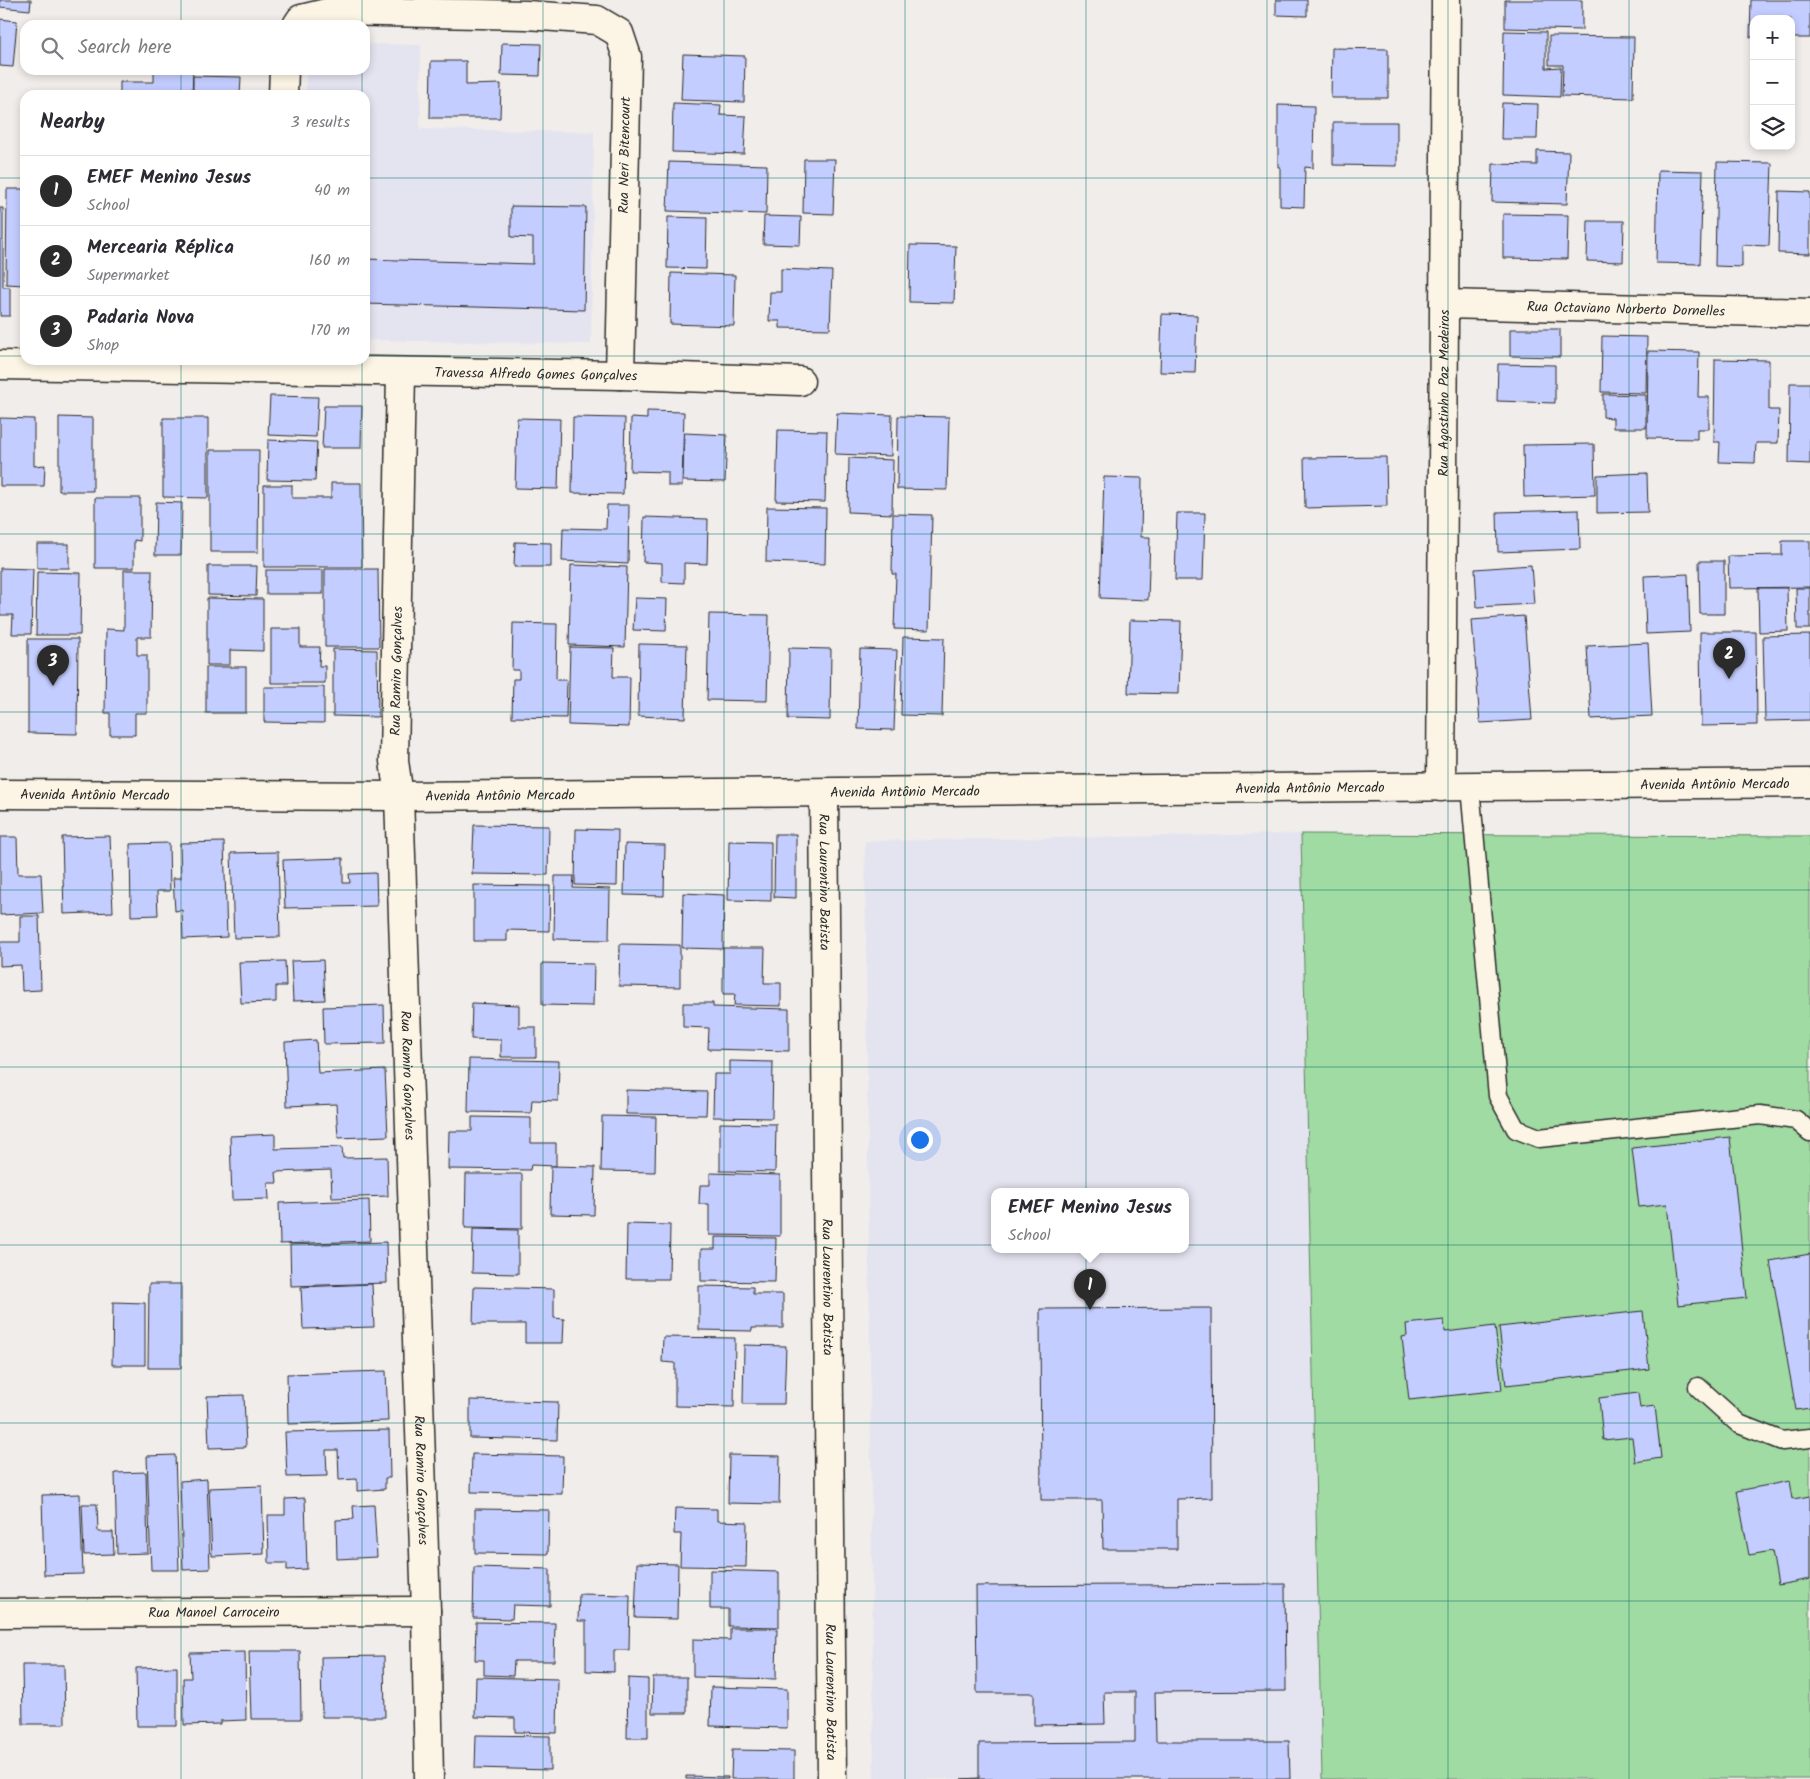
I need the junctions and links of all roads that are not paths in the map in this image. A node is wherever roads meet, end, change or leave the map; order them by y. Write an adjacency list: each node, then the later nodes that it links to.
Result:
1 (1446, 0): 6 (street, Rua Agostinho Paz Medeiros)
2 (527, 8): 3 (street, Rua Neri Bitencourt); 11 (street, Rua Neri Bitencourt)
3 (300, 20)
4 (284, 75): 5 (street)
5 (283, 90)
6 (1444, 304): 7 (street, Rua Octaviano Norberto Dornelles); 14 (street, Rua Agostinho Paz Medeiros)
7 (1810, 313)
8 (0, 365): 9 (street, Travessa Alfredo Gomes Gonçalves)
9 (273, 365): 10 (street, Travessa Alfredo Gomes Gonçalves)
10 (401, 372): 11 (street, Travessa Alfredo Gomes Gonçalves); 18 (street, Rua Ramiro Gonçalves)
11 (620, 375): 12 (street, Travessa Alfredo Gomes Gonçalves)
12 (800, 381)
13 (1810, 783): 15 (street, Avenida Antônio Mercado)
14 (1441, 787): 15 (street, Avenida Antônio Mercado); 16 (street, Avenida Antônio Mercado)
15 (1470, 787): 19 (lane)
16 (824, 793): 18 (street, Avenida Antônio Mercado); 25 (street, Rua Laurentino Batista)
17 (0, 794): 18 (street, Avenida Antônio Mercado)
18 (399, 796): 22 (street, Rua Ramiro Gonçalves)
19 (1810, 1132)
20 (1698, 1387): 21 (lane)
21 (1810, 1438)
22 (426, 1611): 23 (street, Rua Manoel Carroceiro); 24 (street, Rua Ramiro Gonçalves)
23 (0, 1613)
24 (429, 1779)
25 (832, 1779)

